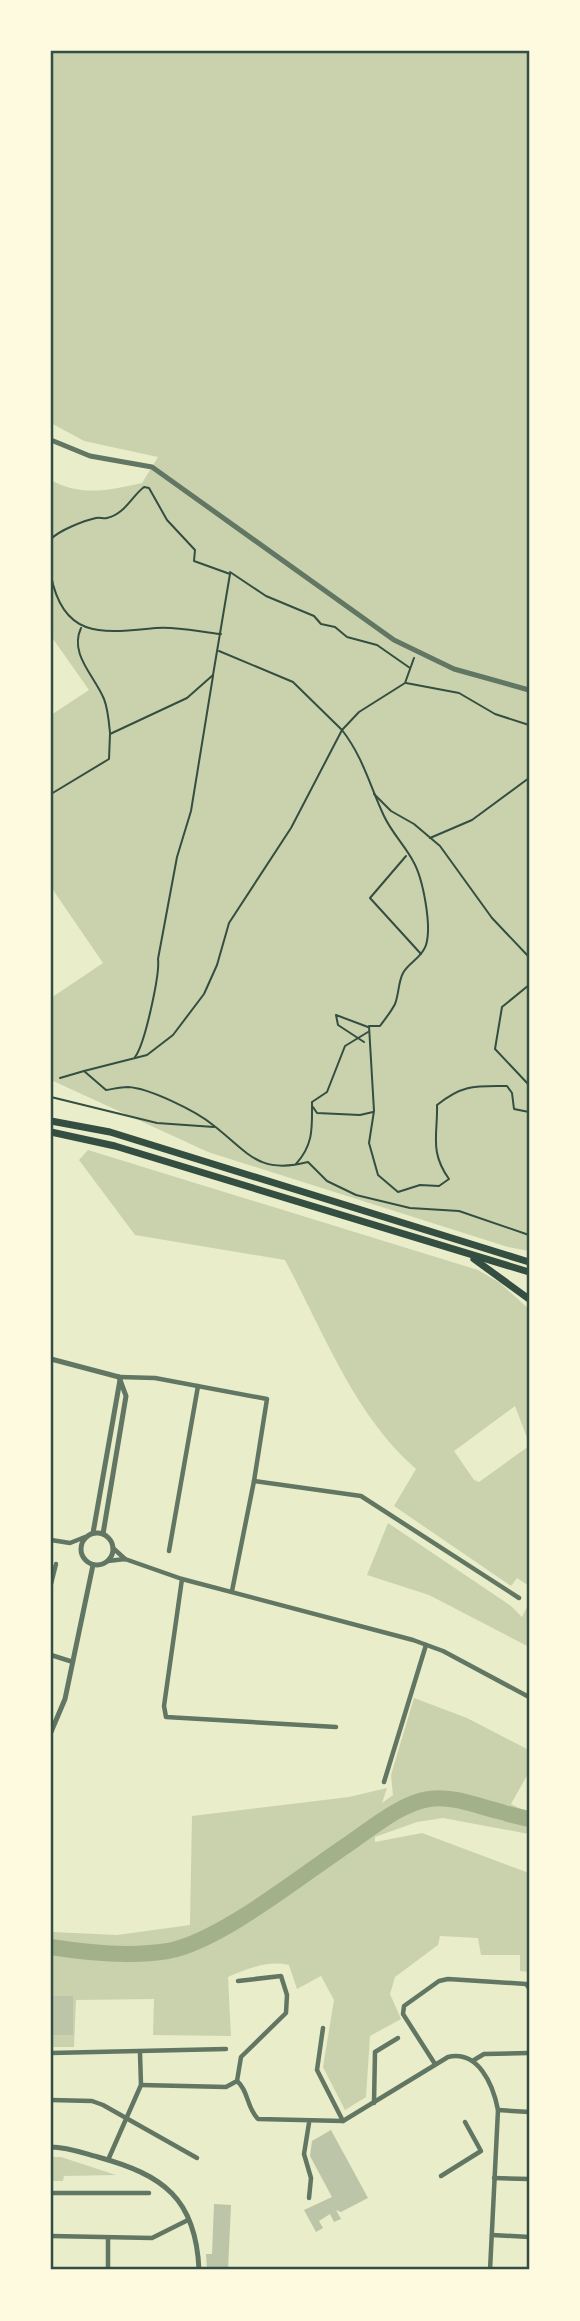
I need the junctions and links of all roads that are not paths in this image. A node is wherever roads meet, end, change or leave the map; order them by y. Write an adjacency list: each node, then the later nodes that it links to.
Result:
1 (51, 440): 2 (street)
2 (529, 690)
3 (51, 1121): 6 (highway)
4 (51, 1132): 5 (highway)
5 (461, 1252): 7 (highway); 8 (highway)
6 (529, 1262)
7 (529, 1272)
8 (529, 1299)
9 (51, 1359): 10 (street)
10 (119, 1377): 11 (street); 13 (street); 14 (street)
11 (198, 1386): 12 (street); 18 (street)
12 (254, 1482): 25 (street); 26 (street)
13 (93, 1533): 14 (street); 15 (street)
14 (103, 1534): 17 (street)
15 (85, 1537): 16 (street); 22 (street)
16 (51, 1540)
17 (113, 1548): 19 (street); 20 (street)
18 (169, 1551)
19 (125, 1559): 20 (street); 23 (street)
20 (108, 1561): 22 (street)
21 (56, 1564): 24 (street)
22 (93, 1565): 29 (street)
23 (182, 1579): 25 (street); 31 (street)
24 (51, 1584)
25 (232, 1591): 27 (street)
26 (519, 1598)
27 (426, 1645): 30 (street); 33 (street)
28 (51, 1656): 29 (street)
29 (74, 1662): 32 (street)
30 (529, 1697)
31 (336, 1727)
32 (51, 1732)
33 (384, 1782)
34 (238, 1981): 44 (street)
35 (529, 1988): 43 (street)
36 (323, 2028): 51 (street)
37 (398, 2038): 47 (street)
38 (226, 2049): 40 (street)
39 (51, 2053): 40 (street)
40 (140, 2053): 45 (street)
41 (528, 2053): 42 (street)
42 (474, 2060): 43 (street); 48 (street)
43 (435, 2064): 47 (street)
44 (237, 2081): 45 (street); 53 (street)
45 (141, 2085): 50 (street)
46 (51, 2100): 50 (street)
47 (374, 2104): 51 (street)
48 (498, 2110): 49 (street); 55 (street)
49 (529, 2112)
50 (128, 2118): 57 (street); 58 (street)
51 (343, 2121): 53 (street)
52 (465, 2122): 56 (street)
53 (309, 2123): 64 (street)
54 (51, 2147): 58 (street)
55 (494, 2148): 56 (street); 60 (street)
56 (481, 2151): 59 (street)
57 (197, 2158)
58 (108, 2160): 65 (street)
59 (441, 2176)
60 (494, 2178): 61 (street); 66 (street)
61 (529, 2179)
62 (51, 2193): 63 (street)
63 (149, 2193)
64 (309, 2197)
65 (188, 2220): 69 (street); 71 (street)
66 (492, 2235): 68 (street); 72 (street)
67 (51, 2236): 69 (street)
68 (529, 2237)
69 (108, 2238): 70 (street)
70 (108, 2270)
71 (199, 2270)
72 (490, 2270)

